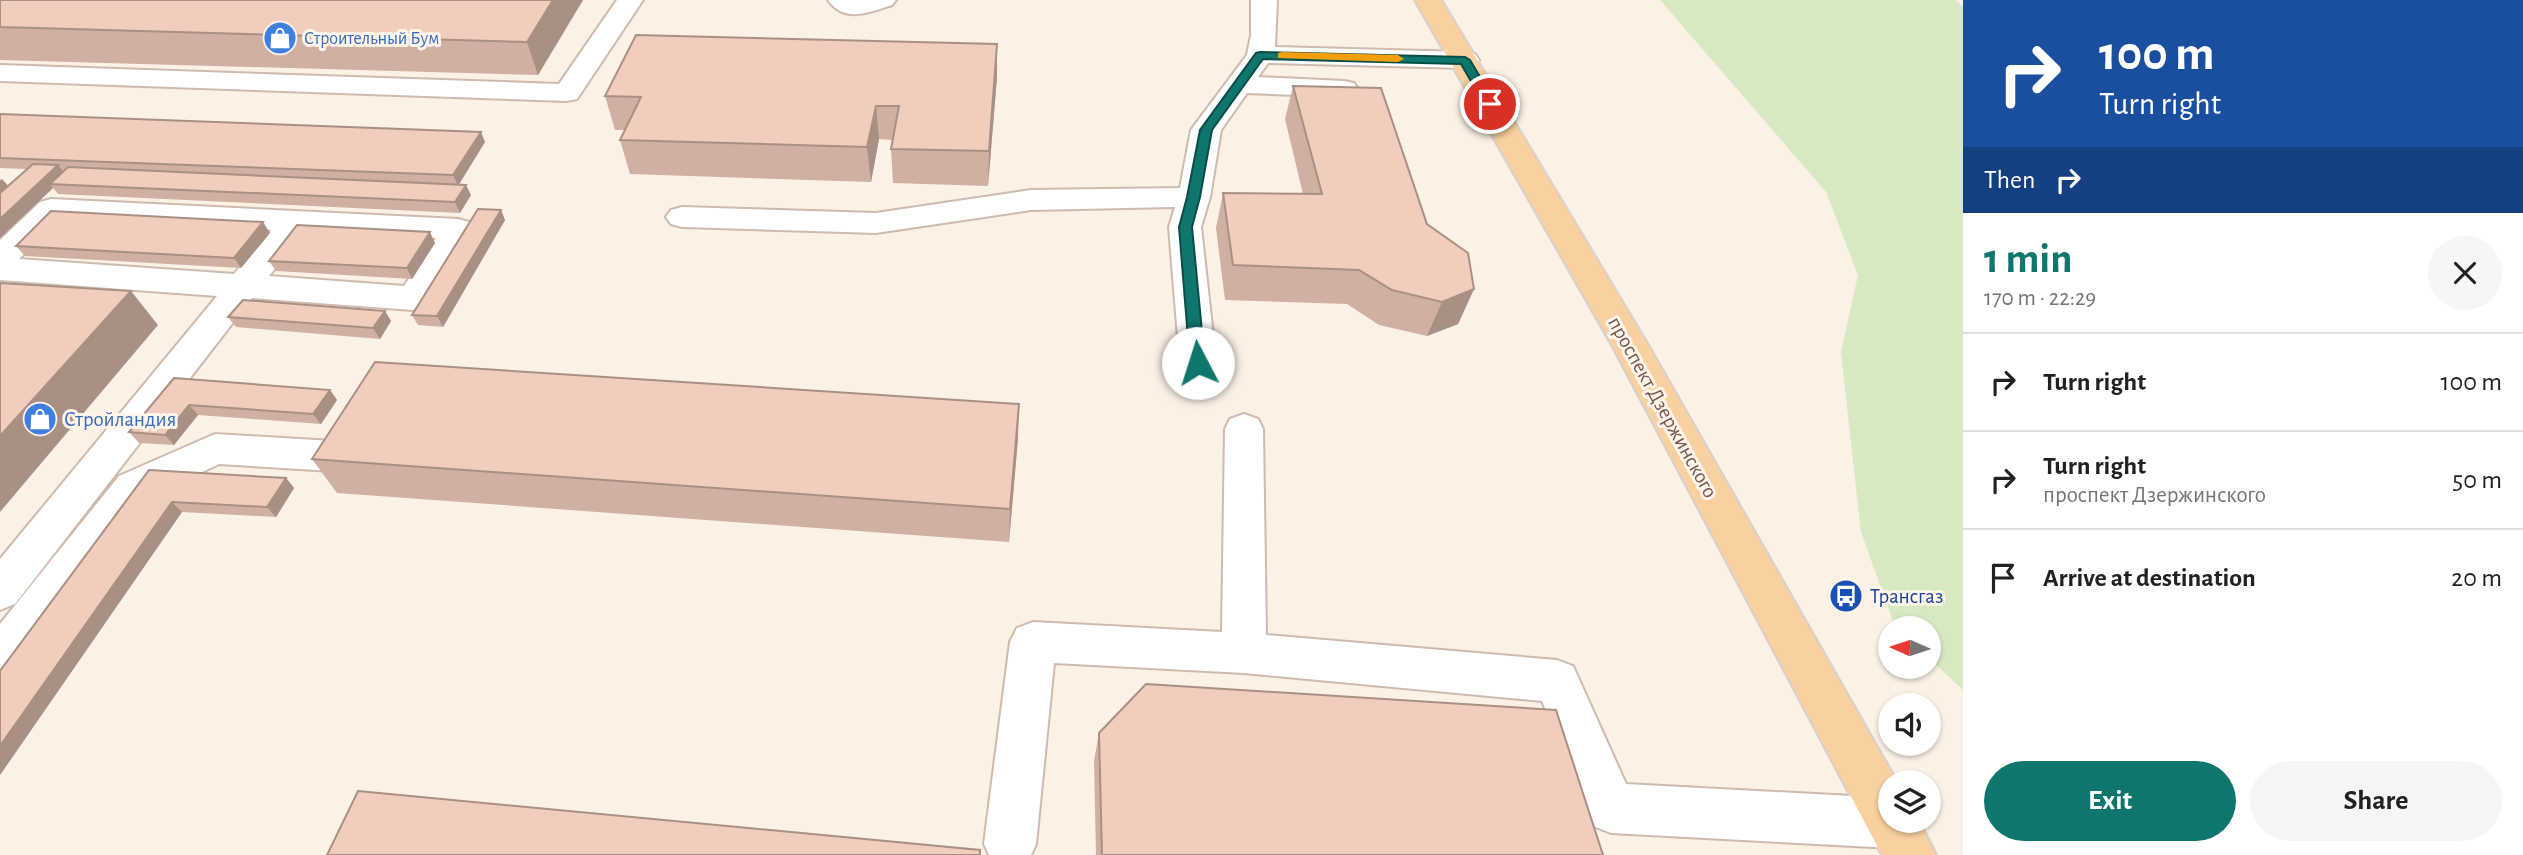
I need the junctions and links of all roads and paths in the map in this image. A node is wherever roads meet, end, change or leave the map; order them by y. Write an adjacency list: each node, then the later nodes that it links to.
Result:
1 (630, 0): 8 (lane)
2 (841, 0): 3 (lane)
3 (883, 0)
4 (1264, 0): 6 (lane)
5 (1428, 0): 7 (main road, проспект Дзержинского)
6 (1260, 55): 7 (lane); 9 (lane)
7 (1465, 60): 23 (main road, проспект Дзержинского)
8 (0, 73)
9 (1238, 84): 10 (lane); 11 (lane)
10 (1365, 90)
11 (1194, 197): 12 (lane); 17 (lane)
12 (682, 217)
13 (295, 221): 14 (lane); 16 (lane); 16 (lane)
14 (0, 259)
15 (0, 270): 16 (lane)
16 (240, 287): 20 (lane)
17 (1198, 363)
18 (1244, 429): 21 (lane)
19 (332, 456): 22 (lane)
20 (0, 591)
21 (1244, 653): 24 (lane); 25 (lane)
22 (0, 659)
23 (1878, 796)
24 (1878, 828)
25 (1010, 844)

